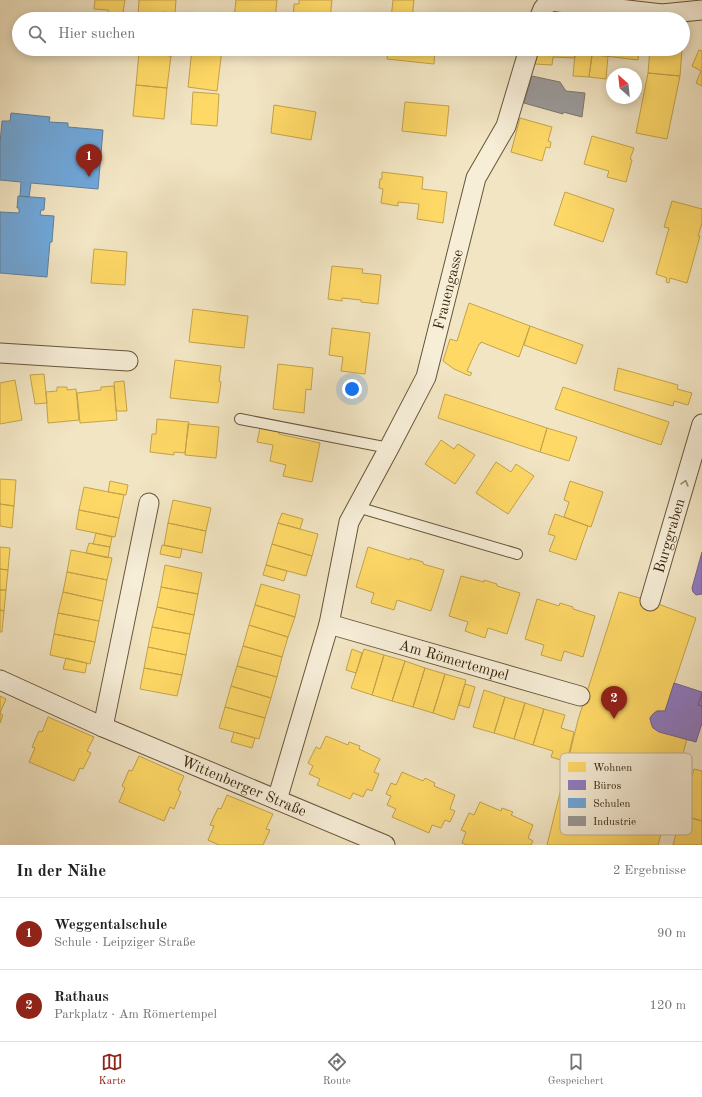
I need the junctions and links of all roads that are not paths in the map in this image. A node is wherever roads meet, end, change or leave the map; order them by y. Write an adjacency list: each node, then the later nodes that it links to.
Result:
1 (550, 0): 3 (street); 4 (street)
2 (702, 10): 5 (street)
3 (542, 12)
4 (646, 12)
5 (682, 12)
6 (527, 56): 11 (street, Frauengasse)
7 (0, 353): 8 (street)
8 (128, 361)
9 (240, 419): 11 (lane)
10 (702, 424): 15 (street, Burggraben, one-way to 10)
11 (389, 448): 13 (street, Frauengasse)
12 (149, 503): 19 (street)
13 (353, 515): 14 (lane); 16 (street)
14 (517, 554)
15 (650, 601)
16 (329, 624): 18 (street, Am Römertempel); 20 (street)
17 (0, 680): 19 (street, Wittenberger Straße)
18 (580, 696)
19 (103, 727): 20 (street, Wittenberger Straße)
20 (277, 800): 21 (street, Wittenberger Straße)
21 (385, 845)

